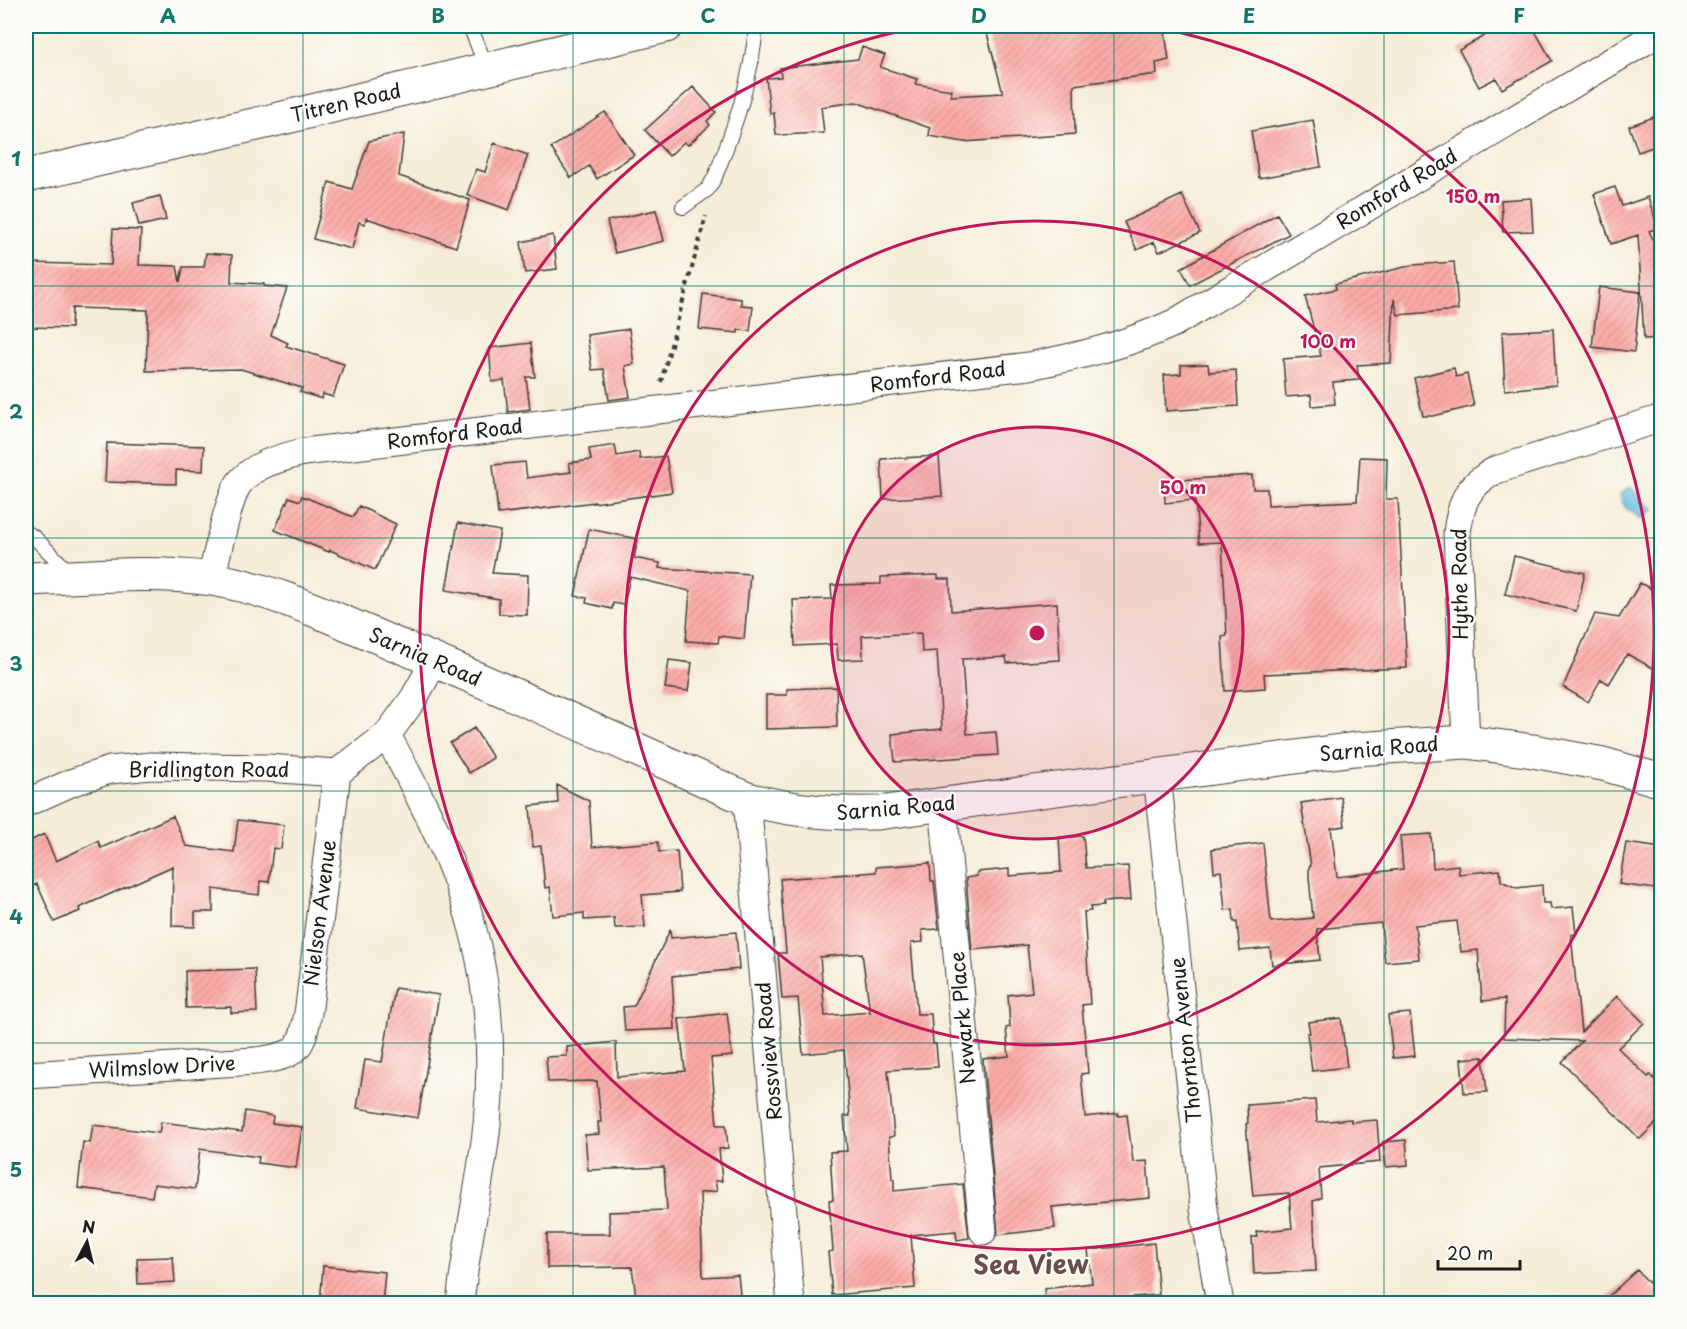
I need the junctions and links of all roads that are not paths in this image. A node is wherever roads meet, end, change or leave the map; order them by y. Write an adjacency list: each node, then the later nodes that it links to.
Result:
1 (470, 26): 5 (lane)
2 (666, 26): 5 (main road, Titren Road)
3 (756, 26): 7 (lane)
4 (1662, 31): 12 (street, Romford Road)
5 (487, 69): 6 (main road, Titren Road)
6 (26, 176)
7 (683, 207)
8 (1662, 418): 15 (street, Hythe Road)
9 (26, 532): 10 (lane)
10 (74, 577): 11 (main road, Sarnia Road); 12 (main road, Sarnia Road)
11 (26, 579)
12 (211, 579): 13 (main road, Sarnia Road)
13 (435, 660): 14 (street); 19 (main road, Sarnia Road)
14 (387, 735): 16 (street); 25 (street)
15 (1466, 742): 17 (main road, Sarnia Road); 18 (main road, Sarnia Road)
16 (337, 773): 20 (street, Bridlington Road); 22 (street, Nielson Avenue)
17 (1157, 776): 21 (main road, Sarnia Road); 27 (street, Thornton Avenue)
18 (1662, 781)
19 (747, 799): 21 (main road, Sarnia Road); 26 (street, Rossview Road)
20 (26, 803)
21 (943, 805): 24 (street, Newark Place)
22 (296, 1050): 23 (street, Wilmslow Drive)
23 (26, 1075)
24 (983, 1231)
25 (460, 1304)
26 (791, 1304)
27 (1220, 1304)

